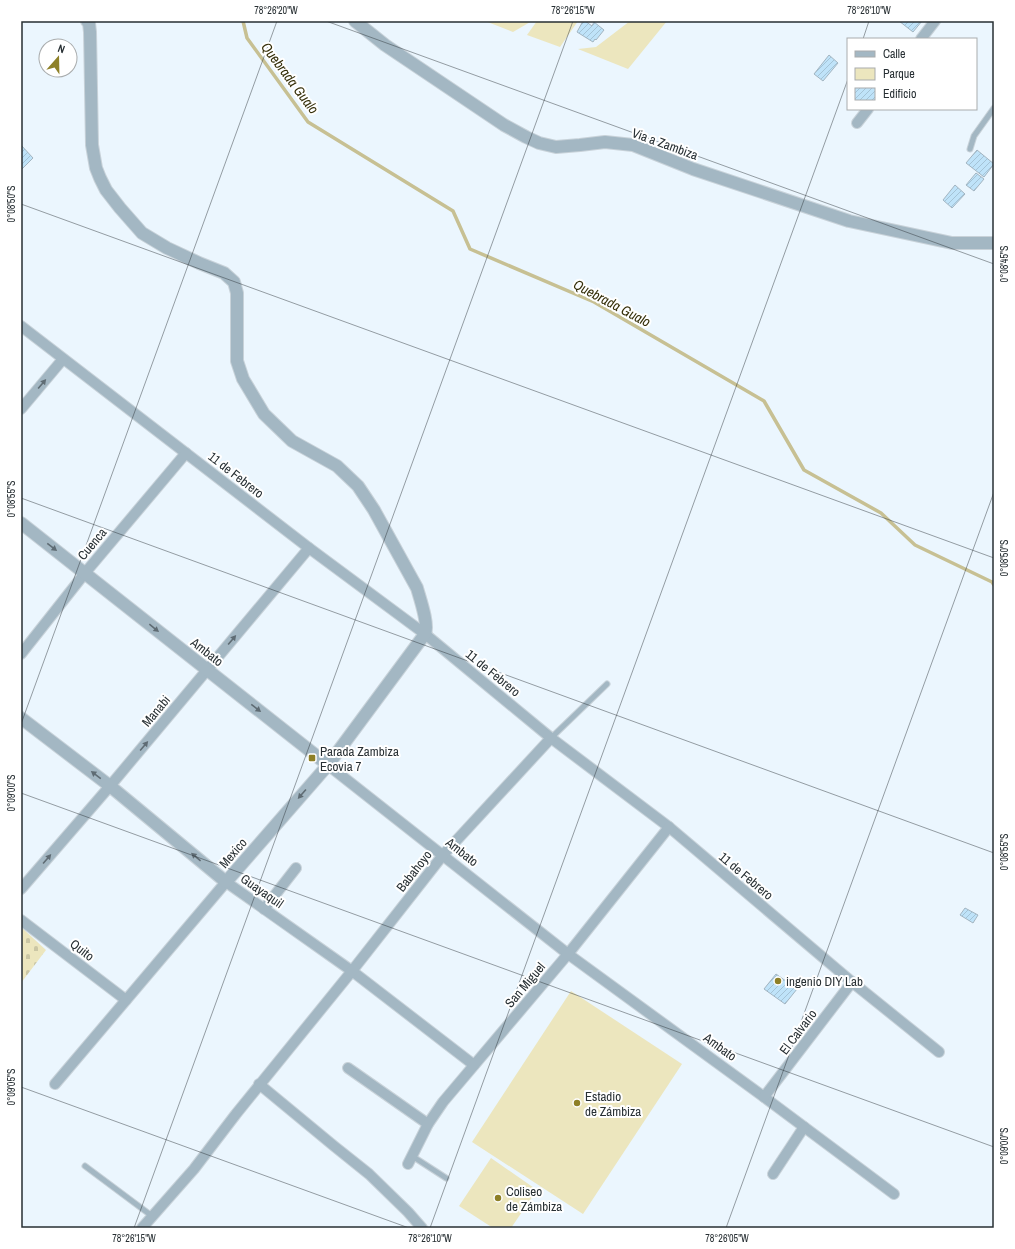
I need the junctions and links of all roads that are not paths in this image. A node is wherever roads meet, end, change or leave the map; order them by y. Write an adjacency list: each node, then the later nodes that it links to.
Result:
1 (87, 21): 17 (street)
2 (355, 21): 9 (street, Via a Zambiza)
3 (935, 21): 4 (street)
4 (922, 38)
5 (994, 108): 8 (lane)
6 (867, 110): 7 (street)
7 (857, 123)
8 (970, 149)
9 (994, 243)
10 (21, 326): 11 (street, 11 de Febrero)
11 (63, 359): 12 (street, one-way to 11); 13 (street, 11 de Febrero)
12 (21, 410)
13 (186, 453): 15 (street, 11 de Febrero); 16 (street, Cuenca)
14 (21, 523): 16 (street, Ambato, one-way to 16)
15 (309, 548): 17 (street, 11 de Febrero); 19 (street, Manabi, one-way to 15)
16 (85, 573): 18 (street, Cuenca); 19 (street, Ambato, one-way to 19)
17 (425, 634): 22 (street, 11 de Febrero); 23 (street, Mexico)
18 (21, 654)
19 (207, 670): 23 (street, Ambato, one-way to 23); 24 (street, Manabi, one-way to 19)
20 (607, 684): 22 (lane)
21 (21, 718): 24 (street, Guayaquil, one-way to 21)
22 (551, 738): 25 (street, 11 de Febrero); 26 (street, Babahoyo)
23 (328, 765): 26 (street, Ambato); 28 (street, Mexico, one-way to 28)
24 (110, 786): 28 (street, Guayaquil, one-way to 24); 29 (street, Manabi, one-way to 24)
25 (669, 827): 32 (street, San Miguel); 34 (street, 11 de Febrero)
26 (443, 855): 32 (street, Ambato); 33 (street, Babahoyo)
27 (296, 868): 30 (street)
28 (226, 882): 30 (street, Guayaquil); 35 (street, Mexico)
29 (21, 889)
30 (264, 909): 33 (street, Guayaquil)
31 (21, 920): 35 (street, Quito)
32 (568, 954): 37 (street, San Miguel); 41 (street, Ambato)
33 (352, 971): 37 (street, Guayaquil); 40 (street, Babahoyo)
34 (852, 982): 36 (street, 11 de Febrero); 41 (street, El Calvario)
35 (126, 1000): 39 (street, Mexico)
36 (939, 1052)
37 (474, 1065): 42 (street, San Miguel)
38 (348, 1068): 42 (street)
39 (55, 1084)
40 (259, 1084): 49 (street, Babahoyo); 51 (street)
41 (764, 1097): 43 (street, Ambato)
42 (428, 1124): 44 (street, San Miguel)
43 (804, 1127): 46 (street); 48 (street, Ambato)
44 (410, 1160): 47 (lane)
45 (85, 1166): 49 (lane)
46 (773, 1174)
47 (446, 1178)
48 (894, 1194)
49 (152, 1216): 50 (street, Babahoyo)
50 (142, 1228)
51 (422, 1228)

